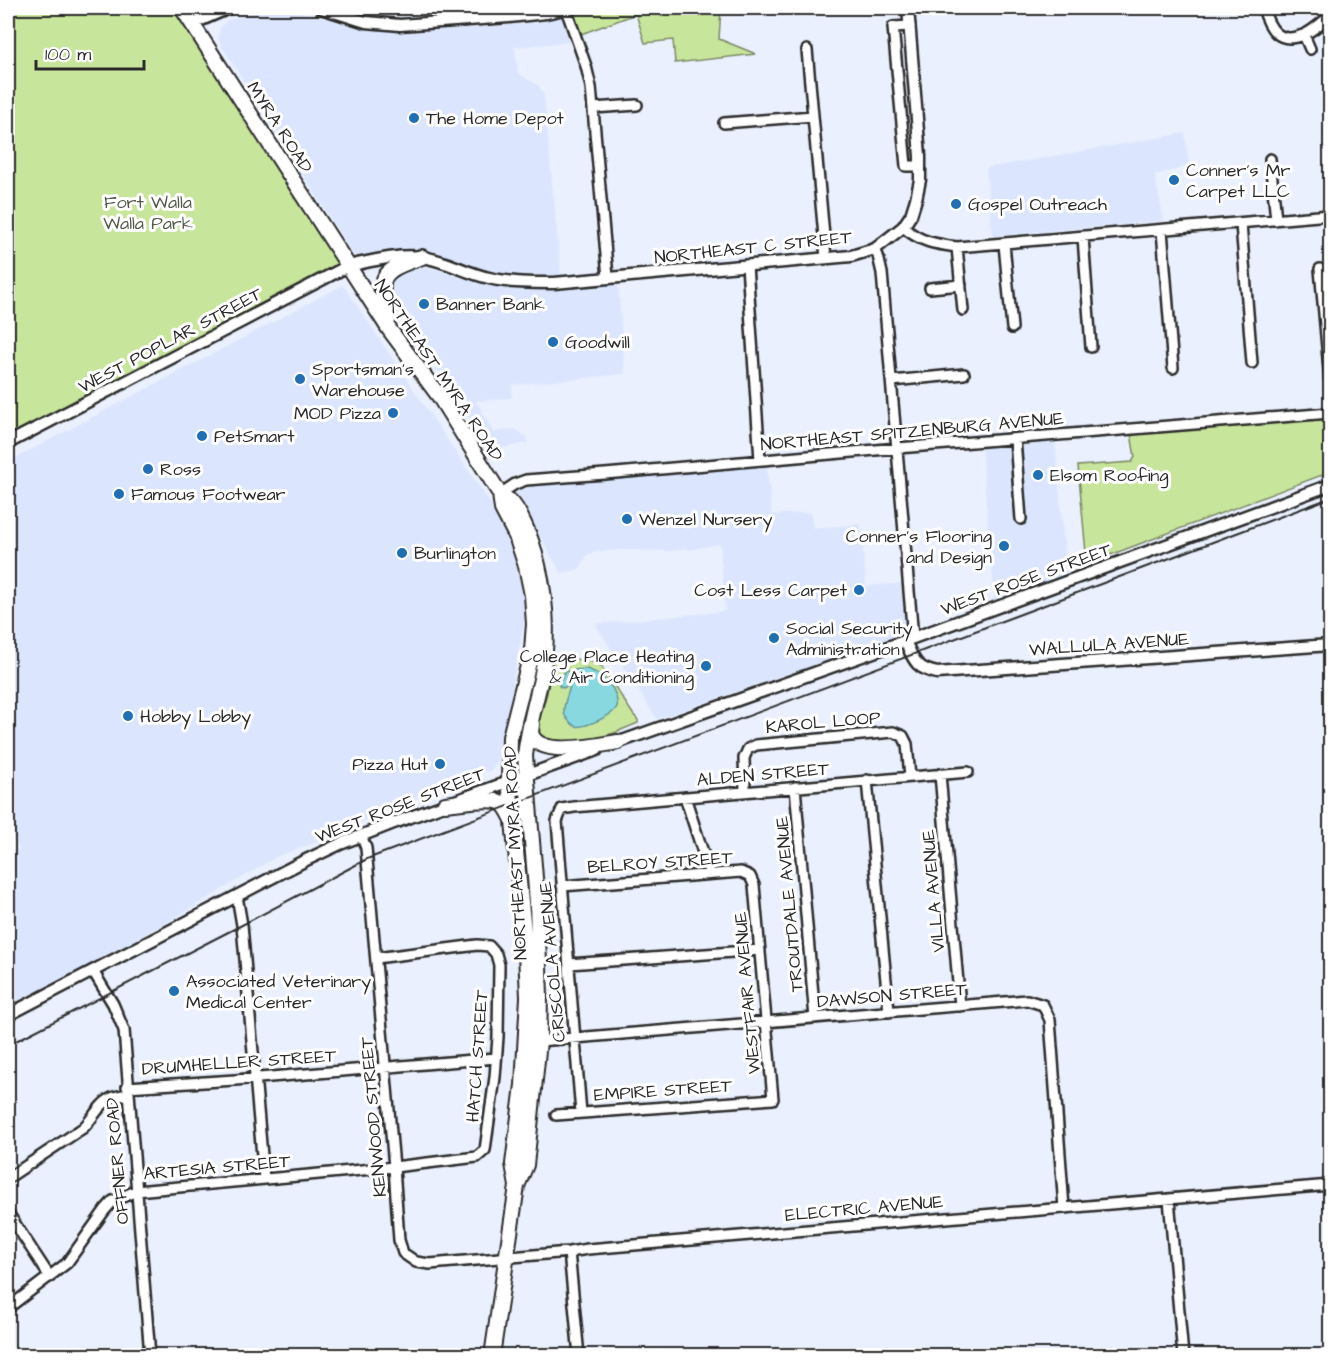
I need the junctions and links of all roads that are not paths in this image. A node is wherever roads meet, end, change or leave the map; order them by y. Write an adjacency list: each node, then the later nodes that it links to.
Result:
1 (182, 8): 8 (highway, MYRA ROAD)
2 (229, 8): 8 (main road)
3 (321, 8): 4 (main road)
4 (568, 8): 14 (street)
5 (908, 8): 9 (main road)
6 (1263, 8): 10 (street)
7 (1330, 15): 10 (street)
8 (192, 24): 31 (highway, MYRA ROAD)
9 (910, 26): 18 (main road); 18 (street)
10 (1304, 35): 11 (street)
11 (1310, 49)
12 (807, 50): 15 (street)
13 (637, 105): 14 (street)
14 (593, 108): 33 (street)
15 (813, 116): 16 (street); 29 (street)
16 (724, 123)
17 (1270, 159): 20 (street)
18 (920, 166): 22 (main road)
19 (1330, 215): 20 (street)
20 (1276, 220): 21 (street)
21 (1241, 224): 23 (street); 41 (street)
22 (903, 227): 26 (street); 27 (main road, NORTHEAST C STREET)
23 (1162, 230): 24 (street); 42 (street)
24 (1083, 237): 25 (street); 40 (street)
25 (1004, 244): 26 (street); 39 (street)
26 (957, 247): 34 (street)
27 (875, 249): 29 (main road, NORTHEAST C STREET); 44 (street)
28 (422, 257): 31 (main road, NORTHEAST C STREET); 33 (main road, NORTHEAST C STREET); 38 (highway)
29 (826, 258): 30 (main road, NORTHEAST C STREET)
30 (747, 265): 33 (main road, NORTHEAST C STREET); 50 (street)
31 (348, 266): 38 (highway, NORTHEAST MYRA ROAD); 48 (main road, WEST POPLAR STREET)
32 (1320, 269): 36 (street)
33 (608, 278)
34 (961, 285): 35 (street); 37 (street)
35 (930, 288)
36 (1327, 294): 45 (street)
37 (963, 310)
38 (389, 328): 52 (highway, NORTHEAST MYRA ROAD)
39 (1012, 328)
40 (1091, 347)
41 (1252, 363)
42 (1173, 368)
43 (964, 374): 44 (street)
44 (892, 381): 49 (street)
45 (1330, 381)
46 (1330, 413): 47 (street, NORTHEAST SPITZENBURG AVENUE)
47 (1015, 439): 49 (street, NORTHEAST SPITZENBURG AVENUE); 53 (street)
48 (8, 443)
49 (898, 448): 50 (street, NORTHEAST SPITZENBURG AVENUE); 54 (street)
50 (760, 460): 52 (street, NORTHEAST SPITZENBURG AVENUE)
51 (1330, 485): 54 (main road, WEST ROSE STREET)
52 (500, 494): 56 (highway, NORTHEAST MYRA ROAD); 62 (highway, NORTHEAST MYRA ROAD)
53 (1021, 519)
54 (909, 640): 55 (main road, WALLULA AVENUE); 57 (main road, WEST ROSE STREET)
55 (1330, 645)
56 (532, 713): 57 (highway); 60 (highway, NORTHEAST MYRA ROAD)
57 (618, 742): 60 (main road, WEST ROSE STREET)
58 (968, 772): 59 (street, ALDEN STREET)
59 (940, 774): 61 (street, ALDEN STREET); 79 (street, VILLA AVENUE)
60 (526, 775): 62 (main road, WEST ROSE STREET); 85 (highway, NORTHEAST MYRA ROAD)
61 (910, 777): 63 (street, ALDEN STREET); 65 (street, KAROL LOOP)
62 (509, 780): 67 (main road, WEST ROSE STREET); 69 (highway, NORTHEAST MYRA ROAD)
63 (867, 780): 64 (street, ALDEN STREET); 80 (street)
64 (795, 787): 65 (street, ALDEN STREET); 82 (street, TROUTDALE AVENUE)
65 (745, 791): 66 (street, ALDEN STREET)
66 (685, 797): 68 (street, ALDEN STREET); 71 (street)
67 (445, 804): 69 (highway); 70 (main road, WEST ROSE STREET)
68 (562, 809): 73 (street, CRISCOLA AVENUE)
69 (513, 819): 98 (highway, NORTHEAST MYRA ROAD)
70 (361, 836): 74 (main road, WEST ROSE STREET); 76 (street, KENWOOD STREET)
71 (710, 874): 72 (street, BELROY STREET); 73 (street, BELROY STREET)
72 (754, 885): 75 (street, WESTFAIR AVENUE)
73 (562, 886): 77 (street, CRISCOLA AVENUE)
74 (237, 896): 78 (main road, WEST ROSE STREET); 88 (street)
75 (760, 950): 77 (street); 83 (street, WESTFAIR AVENUE)
76 (376, 958): 86 (street, HATCH STREET); 87 (street, KENWOOD STREET)
77 (569, 964): 84 (street, CRISCOLA AVENUE)
78 (93, 971): 81 (main road, WEST ROSE STREET); 89 (street, OFFNER ROAD)
79 (960, 1006): 80 (street, DAWSON STREET); 101 (street, DAWSON STREET)
80 (889, 1012): 82 (street, DAWSON STREET)
81 (8, 1015)
82 (815, 1018): 83 (street, DAWSON STREET)
83 (767, 1022): 84 (street, DAWSON STREET); 90 (street, WESTFAIR AVENUE)
84 (575, 1038): 85 (street, DAWSON STREET); 91 (street, CRISCOLA AVENUE)
85 (539, 1041): 98 (highway, NORTHEAST MYRA ROAD)
86 (496, 1058): 87 (street, DRUMHELLER STREET); 93 (street, HATCH STREET)
87 (385, 1067): 88 (street, DRUMHELLER STREET); 94 (street, KENWOOD STREET)
88 (255, 1078): 89 (street, DRUMHELLER STREET); 96 (street)
89 (128, 1091): 95 (street, DRUMHELLER STREET); 99 (street, OFFNER ROAD)
90 (773, 1099): 91 (street, EMPIRE STREET)
91 (581, 1113): 92 (street, EMPIRE STREET)
92 (556, 1115)
93 (477, 1157): 94 (street, ARTESIA STREET)
94 (394, 1167): 96 (street, ARTESIA STREET); 104 (street, KENWOOD STREET)
95 (8, 1178)
96 (264, 1179): 99 (street, ARTESIA STREET)
97 (1330, 1185): 100 (street, ELECTRIC AVENUE)
98 (517, 1186): 105 (highway, NORTHEAST MYRA ROAD)
99 (136, 1191): 106 (street, ARTESIA STREET); 108 (street, OFFNER ROAD)
100 (1169, 1199): 101 (street, ELECTRIC AVENUE); 111 (street)
101 (1064, 1208): 103 (street, ELECTRIC AVENUE)
102 (8, 1213): 106 (street)
103 (569, 1252): 105 (street, ELECTRIC AVENUE); 110 (street)
104 (403, 1253): 105 (street, ELECTRIC AVENUE)
105 (506, 1258): 109 (highway, NORTHEAST MYRA ROAD)
106 (50, 1277): 107 (street, ARTESIA STREET)
107 (8, 1308)
108 (150, 1356)
109 (492, 1356)
110 (579, 1356)
111 (1184, 1356)

